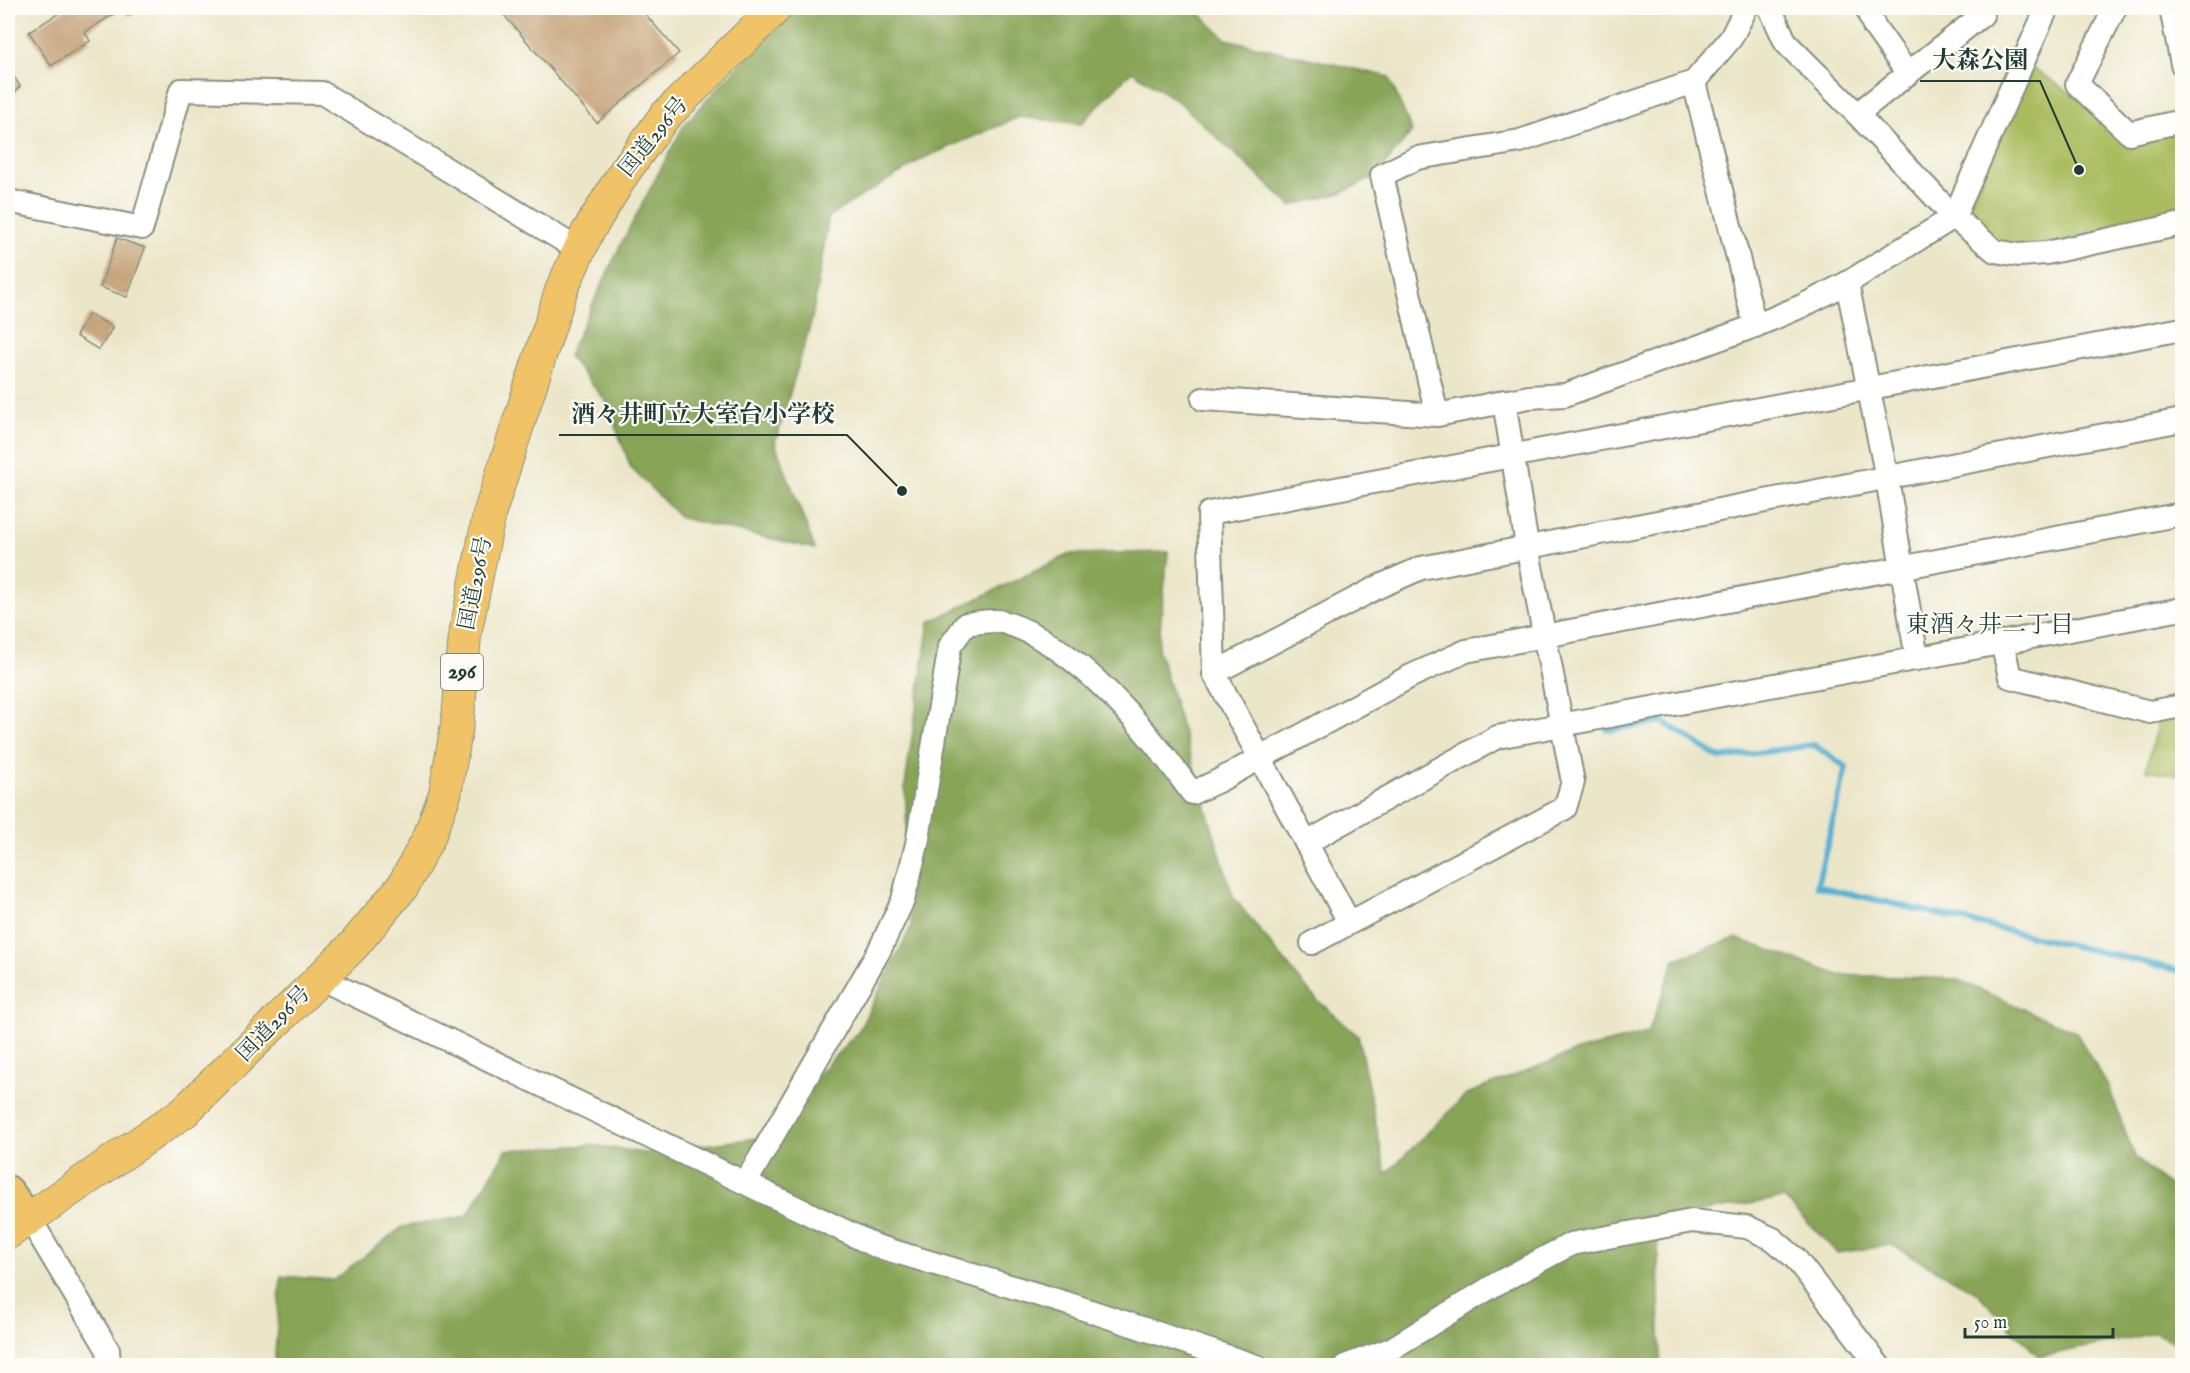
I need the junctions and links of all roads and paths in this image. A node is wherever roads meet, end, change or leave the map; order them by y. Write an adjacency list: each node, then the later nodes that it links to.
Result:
1 (776, 8): 17 (highway, 国道296号 / 296)
2 (1746, 8): 11 (street)
3 (1770, 8): 12 (street)
4 (1867, 8): 10 (street)
5 (1980, 8): 10 (street)
6 (2047, 8): 15 (street)
7 (2115, 8): 13 (street)
8 (2176, 17): 9 (street)
9 (2182, 64)
10 (1908, 74): 12 (street)
11 (1694, 82): 19 (street); 24 (street)
12 (1857, 114): 15 (street)
13 (2182, 121)
14 (8, 201): 17 (street)
15 (1954, 217): 16 (street); 18 (street)
16 (2182, 224)
17 (579, 250): 42 (highway, 国道296号 / 296)
18 (1847, 284): 19 (street); 21 (street)
19 (1755, 326): 23 (street)
20 (2182, 329): 21 (street)
21 (1870, 389): 26 (street); 27 (street)
22 (1203, 399): 24 (street)
23 (1503, 401): 24 (street); 26 (street)
24 (1437, 415)
25 (2182, 420): 27 (street)
26 (1512, 457): 29 (street); 35 (street)
27 (1887, 478): 29 (street); 30 (street)
28 (2182, 514): 30 (street)
29 (1527, 546): 32 (street); 35 (street)
30 (1903, 569): 32 (street); 34 (street)
31 (2182, 609): 33 (street)
32 (1543, 636): 37 (street); 38 (street)
33 (2002, 642): 34 (street); 36 (street)
34 (1917, 659): 37 (street)
35 (1214, 673): 38 (street)
36 (2182, 706)
37 (1564, 726): 39 (street); 40 (street)
38 (1261, 757): 39 (street); 43 (street)
39 (1306, 843): 40 (street)
40 (1348, 922): 41 (street)
41 (1312, 943)
42 (322, 975): 43 (street); 45 (highway, 国道296号 / 296)
43 (746, 1182): 47 (street)
44 (8, 1190): 45 (main road)
45 (19, 1226): 46 (street)
46 (109, 1365)
47 (1256, 1365)
48 (1345, 1365): 49 (street)
49 (1879, 1365)

